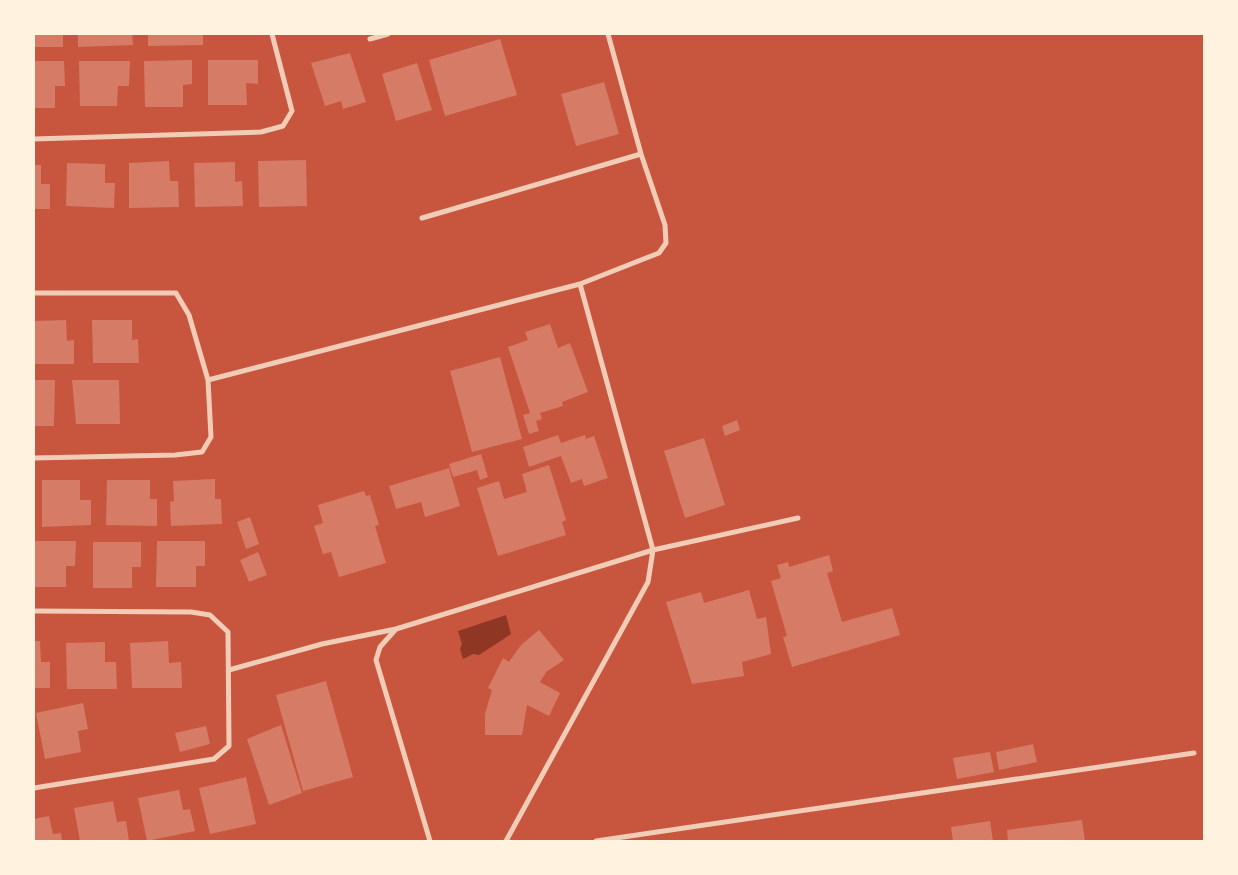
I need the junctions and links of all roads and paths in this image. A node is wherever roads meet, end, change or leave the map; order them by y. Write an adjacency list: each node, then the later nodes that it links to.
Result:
1 (272, 34): 5 (street)
2 (388, 34): 4 (street)
3 (608, 34): 6 (street)
4 (370, 39)
5 (34, 139)
6 (642, 154): 7 (street); 8 (street)
7 (422, 218)
8 (580, 284): 10 (street); 13 (street)
9 (34, 293): 10 (street)
10 (208, 380): 11 (street)
11 (34, 458)
12 (798, 518): 13 (street)
13 (653, 550): 15 (street); 20 (street)
14 (34, 611): 16 (street)
15 (396, 629): 16 (street); 19 (street)
16 (229, 670): 18 (street)
17 (1194, 752): 21 (street)
18 (34, 788)
19 (430, 841)
20 (506, 841)
21 (596, 841)

